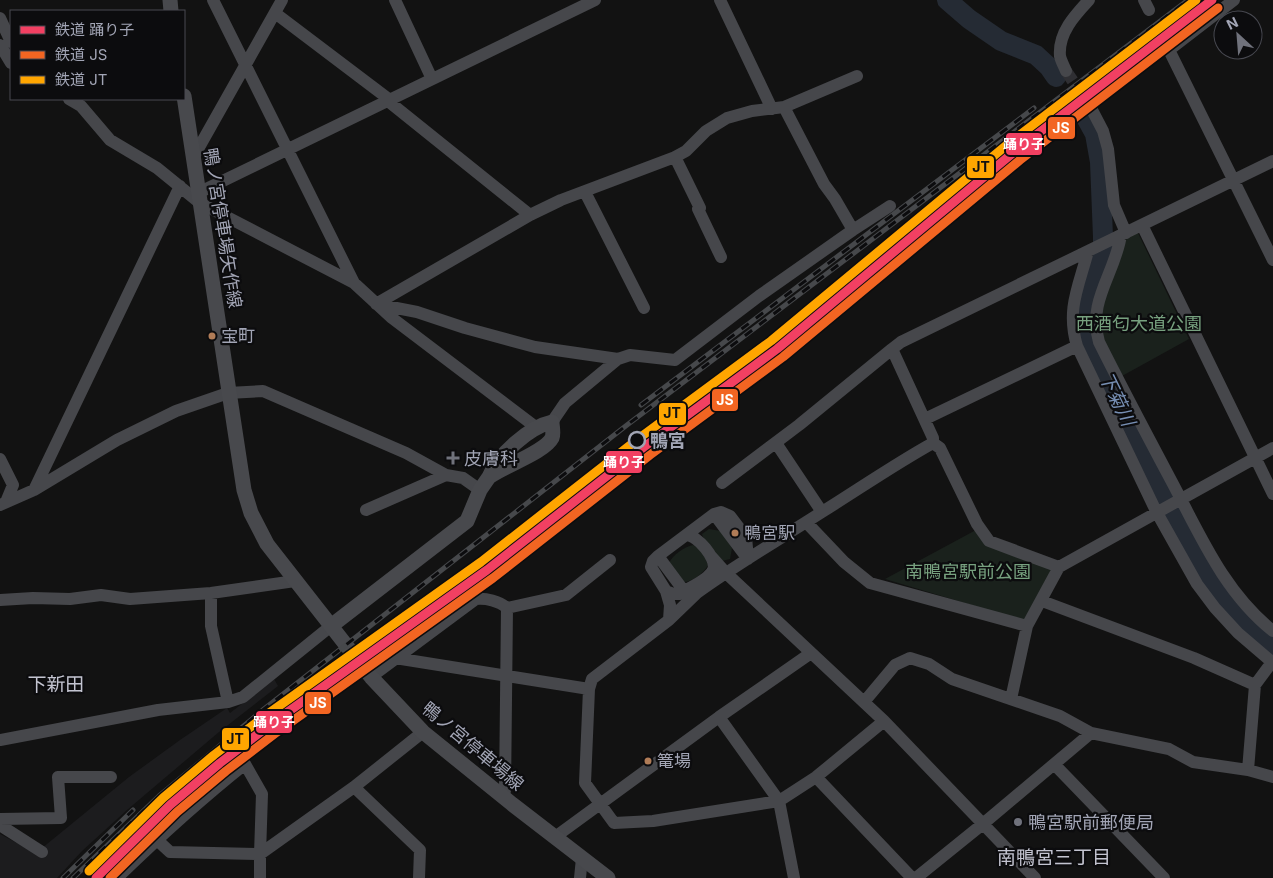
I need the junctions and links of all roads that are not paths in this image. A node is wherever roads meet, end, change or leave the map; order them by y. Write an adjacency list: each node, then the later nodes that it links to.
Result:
1 (213, 0): 13 (street)
2 (282, 0): 8 (street)
3 (394, 0): 16 (street)
4 (595, 0): 16 (street)
5 (720, 0): 20 (street)
6 (1089, 0): 14 (street)
7 (1234, 0): 26 (street)
8 (275, 13): 13 (street); 19 (street)
9 (0, 18): 10 (street)
10 (10, 40)
11 (0, 45): 12 (street)
12 (10, 60)
13 (245, 65): 22 (street); 24 (street)
14 (1066, 71)
15 (857, 76): 20 (street)
16 (432, 79): 19 (street)
17 (71, 100): 27 (street)
18 (185, 100): 24 (main road, 鴨ノ宮停車場矢作線)
19 (389, 101): 22 (street); 31 (street)
20 (778, 108): 23 (street); 33 (street)
21 (1090, 108): 34 (street)
22 (286, 149): 29 (street); 38 (street)
23 (675, 157): 28 (street); 36 (street)
24 (193, 158): 29 (main road, 鴨ノ宮停車場矢作線)
25 (1273, 161): 26 (street)
26 (1233, 182): 32 (street); 37 (street)
27 (180, 186): 29 (street); 56 (street)
28 (585, 192): 31 (street); 40 (street)
29 (199, 198): 38 (street); 44 (main road, 鴨ノ宮停車場矢作線)
30 (890, 206): 33 (street)
31 (530, 215): 39 (street)
32 (1142, 225): 34 (street); 51 (street)
33 (853, 230): 43 (street)
34 (1120, 235): 35 (street); 59 (street)
35 (1090, 249): 41 (street); 42 (street)
36 (721, 257)
37 (1273, 260)
38 (354, 283): 39 (street)
39 (376, 304): 43 (street); 47 (street)
40 (644, 308)
41 (1077, 346): 45 (street); 63 (street)
42 (892, 349): 45 (street); 48 (street)
43 (618, 359): 46 (street)
44 (228, 392): 53 (street); 56 (street); 72 (main road, 鴨ノ宮停車場矢作線)
45 (925, 420): 49 (street)
46 (552, 422): 47 (main road); 54 (main road)
47 (537, 428): 54 (main road)
48 (776, 443): 55 (street); 62 (street)
49 (933, 443): 62 (street); 70 (street)
50 (1273, 448): 51 (street)
51 (1254, 457): 58 (street); 59 (street)
52 (0, 459): 60 (street)
53 (446, 475): 57 (street); 61 (street)
54 (489, 477): 57 (main road)
55 (722, 483)
56 (34, 490): 60 (street)
57 (480, 490): 81 (main road)
58 (1273, 494)
59 (1180, 498): 63 (street); 83 (street)
60 (3, 504)
61 (366, 510)
62 (822, 512): 64 (street)
63 (1156, 512): 70 (street); 86 (street)
64 (806, 522): 68 (street); 82 (street)
65 (686, 535): 66 (street); 67 (street); 68 (street)
66 (710, 555): 71 (street); 74 (street)
67 (658, 556): 73 (street); 74 (street)
68 (748, 559): 71 (street)
69 (610, 560): 79 (street)
70 (1059, 567): 78 (street)
71 (726, 573): 76 (street); 84 (street)
72 (295, 581): 75 (street); 81 (main road, 鴨ノ宮停車場矢作線)
73 (666, 591): 74 (street); 80 (street)
74 (684, 591): 76 (street)
75 (211, 593): 77 (street); 92 (street)
76 (697, 593): 80 (street)
77 (0, 600)
78 (1042, 601): 82 (street); 89 (street)
79 (507, 608): 85 (street); 88 (street)
80 (669, 620): 90 (street)
81 (331, 626): 87 (main road, 鴨ノ宮停車場線); 92 (street)
82 (1027, 626): 91 (street)
83 (1273, 631)
84 (811, 653): 93 (street); 94 (street)
85 (395, 658): 87 (street); 88 (street)
86 (1273, 662): 89 (street)
87 (371, 677): 96 (main road, 鴨ノ宮停車場線)
88 (507, 677): 90 (street); 105 (street)
89 (1255, 685): 100 (street)
90 (589, 689): 107 (street)
91 (1010, 699): 93 (street); 97 (street)
92 (228, 702): 98 (street)
93 (864, 702): 95 (street)
94 (719, 717): 106 (street); 107 (street)
95 (884, 721): 102 (street); 109 (street)
96 (423, 732): 104 (street); 105 (main road, 鴨ノ宮停車場線)
97 (1091, 732): 99 (street); 100 (street)
98 (0, 740)
99 (1054, 764): 109 (street); 125 (street)
100 (1248, 770): 103 (street)
101 (111, 777): 108 (street)
102 (816, 777): 106 (street); 122 (street)
103 (1273, 777)
104 (354, 787): 114 (street); 118 (street)
105 (501, 794): 111 (main road, 鴨ノ宮停車場線)
106 (779, 801): 107 (street); 121 (street)
107 (600, 803): 111 (street)
108 (0, 819)
109 (984, 824): 123 (street); 124 (street)
110 (0, 825): 113 (street)
111 (555, 837): 115 (main road, 鴨ノ宮停車場線)
112 (156, 839): 114 (street); 114 (street); 116 (street)
113 (42, 852)
114 (260, 854): 117 (street)
115 (582, 858): 119 (street); 120 (main road, 鴨ノ宮停車場線)
116 (117, 878)
117 (260, 878)
118 (419, 878)
119 (580, 878)
120 (608, 878)
121 (794, 878)
122 (912, 878)
123 (916, 878)
124 (1035, 878)
125 (1164, 878)

